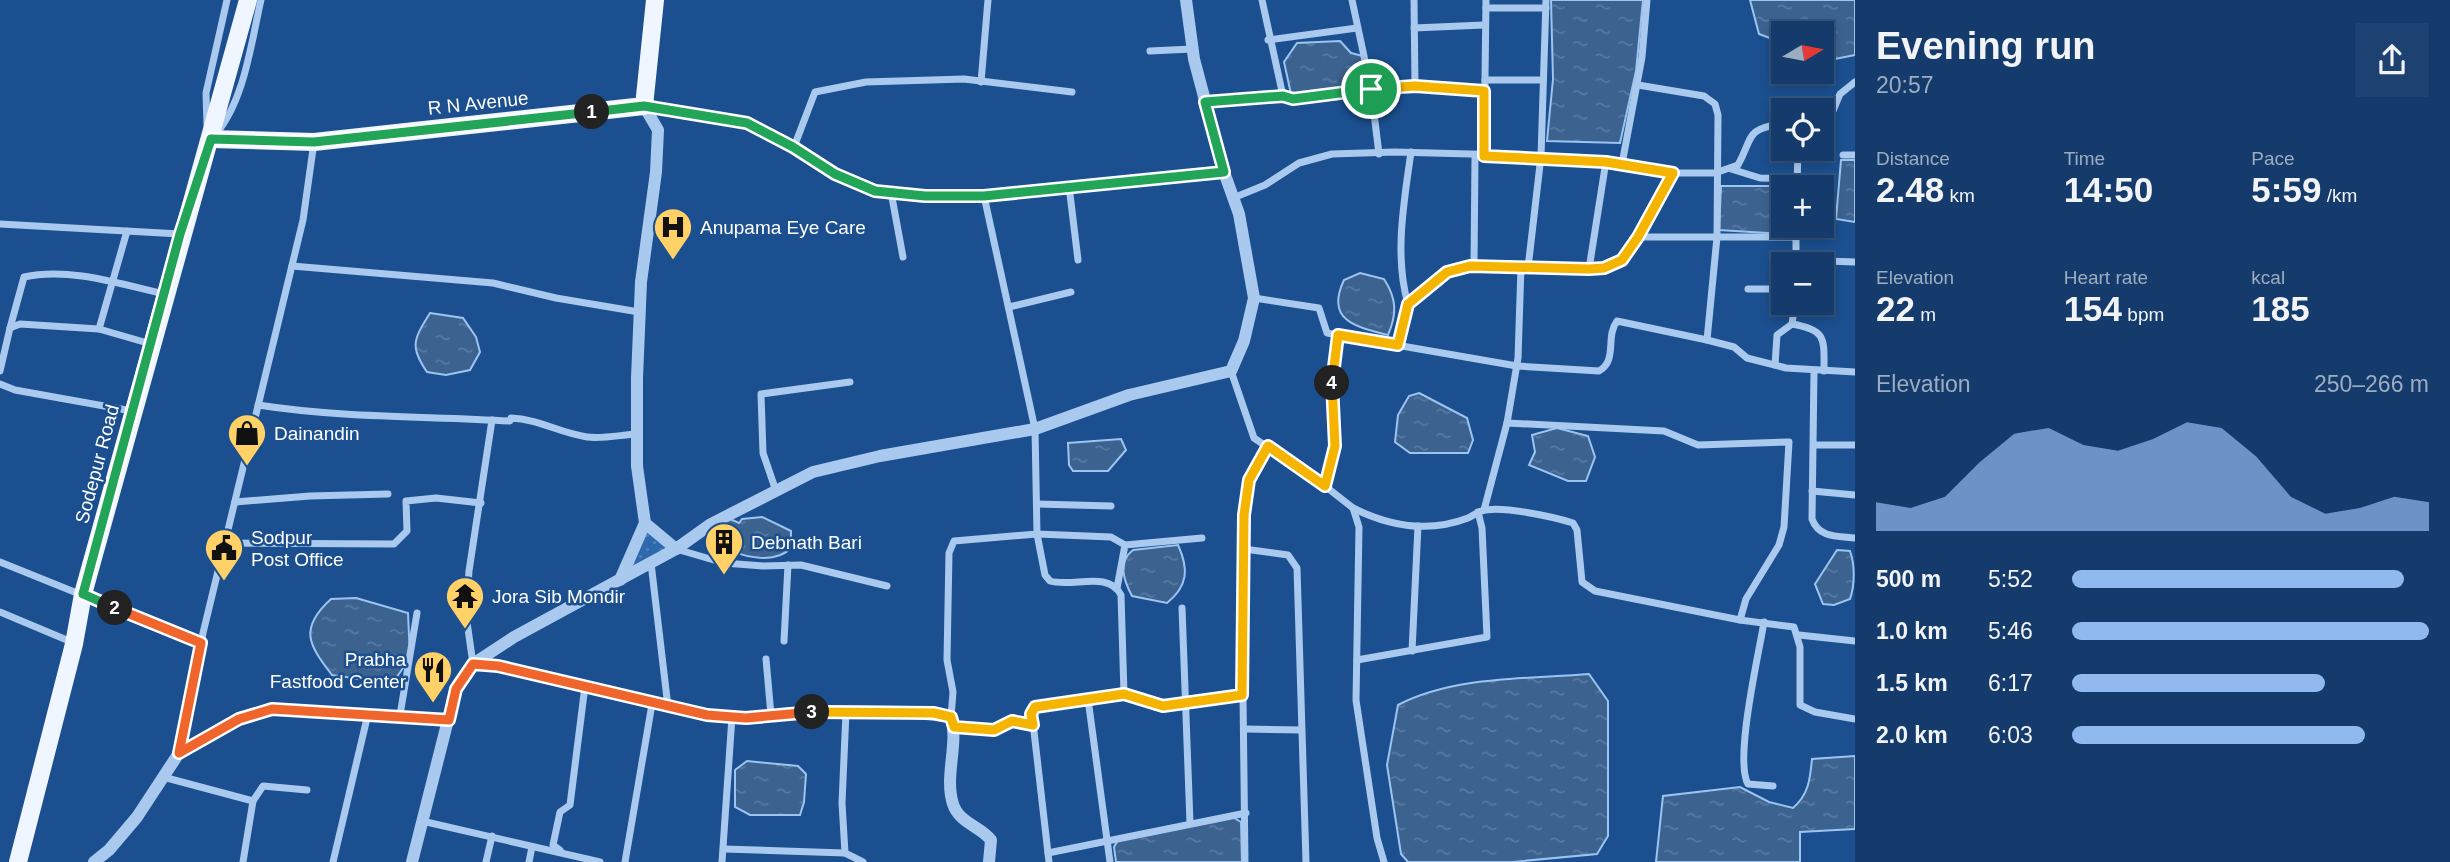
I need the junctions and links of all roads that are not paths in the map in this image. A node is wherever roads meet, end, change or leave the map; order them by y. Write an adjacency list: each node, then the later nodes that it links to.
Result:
1 (227, 0): 33 (street)
2 (248, 0): 33 (main road, Sodepur Road)
3 (261, 0): 33 (street)
4 (654, 0): 30 (main road)
5 (988, 0): 21 (street)
6 (1186, 0): 17 (street)
7 (1262, 0): 16 (street)
8 (1352, 0): 14 (street)
9 (1414, 0): 15 (street)
10 (1647, 0): 23 (street)
11 (1486, 4): 12 (street); 13 (street)
12 (1546, 4): 20 (street)
13 (1484, 25): 15 (street); 19 (street)
14 (1356, 28): 16 (street); 25 (street)
15 (1414, 28): 24 (street)
16 (1268, 40): 28 (street)
17 (1192, 49): 18 (street); 29 (street)
18 (1150, 51)
19 (1485, 80): 20 (street); 26 (street)
20 (1543, 80): 42 (street)
21 (981, 82): 27 (street); 35 (street)
22 (1855, 82): 31 (street)
23 (1638, 85): 44 (street); 48 (street)
24 (1415, 86): 25 (street); 26 (street)
25 (1371, 89): 28 (street); 37 (street)
26 (1484, 91): 41 (street)
27 (1072, 92)
28 (1283, 96): 29 (street)
29 (1205, 102): 46 (street)
30 (644, 106): 34 (main road, R N Avenue); 35 (street); 76 (street)
31 (1834, 109)
32 (1771, 126): 45 (street)
33 (211, 139): 34 (main road, R N Avenue); 56 (main road, Sodepur Road)
34 (314, 142): 64 (street)
35 (793, 147): 51 (street)
36 (1411, 152): 37 (street); 40 (street); 74 (street)
37 (1379, 154): 53 (street)
38 (1843, 155): 39 (street)
39 (1855, 155)
40 (1475, 156): 41 (street); 65 (street)
41 (1484, 156): 42 (street)
42 (1541, 156): 43 (street); 66 (street)
43 (1606, 162): 44 (street); 67 (street)
44 (1622, 164): 47 (street)
45 (1731, 169): 48 (street); 49 (street)
46 (1224, 172): 50 (street); 53 (street)
47 (1673, 173): 48 (street); 57 (street)
48 (1715, 173): 58 (street)
49 (1771, 179)
50 (1069, 186): 52 (street); 61 (street)
51 (891, 192): 52 (street); 60 (street)
52 (984, 196): 75 (street)
53 (1233, 198): 73 (street)
54 (0, 224): 55 (street)
55 (127, 231): 56 (street); 68 (street)
56 (180, 234): 72 (main road, Sodepur Road)
57 (1638, 237): 58 (street); 67 (street)
58 (1717, 237): 59 (street); 82 (street)
59 (1771, 237)
60 (902, 257)
61 (1078, 260)
62 (1834, 262): 63 (street)
63 (1855, 262)
64 (292, 266): 76 (street); 94 (street)
65 (1474, 267): 66 (street); 74 (street)
66 (1524, 268): 67 (street); 86 (street)
67 (1589, 269)
68 (113, 283): 72 (street); 79 (street); 80 (street)
69 (1748, 289): 70 (street)
70 (1771, 289)
71 (1072, 292): 75 (street)
72 (164, 294): 83 (main road, Sodepur Road)
73 (1254, 298): 81 (street); 88 (street)
74 (1408, 304): 84 (street)
75 (1009, 307): 98 (street)
76 (639, 312): 99 (street)
77 (1793, 315): 78 (street)
78 (1792, 324): 85 (street); 90 (street)
79 (10, 328): 80 (street); 87 (street)
80 (99, 329): 83 (street)
81 (1338, 335): 84 (street); 103 (street)
82 (1707, 340): 85 (street); 86 (street)
83 (151, 344): 95 (main road, Sodepur Road)
84 (1398, 345): 86 (street)
85 (1775, 365): 89 (street)
86 (1517, 366): 97 (street)
87 (0, 371)
88 (1231, 371): 98 (street); 102 (street)
89 (1814, 371): 90 (street); 100 (street)
90 (1824, 371): 91 (street)
91 (1855, 372)
92 (850, 382): 105 (street)
93 (0, 384): 95 (street)
94 (258, 405): 96 (street); 108 (street)
95 (133, 411): 129 (main road, Sodepur Road)
96 (492, 421): 99 (street); 109 (street)
97 (1507, 423): 113 (street); 133 (street)
98 (1035, 429): 105 (street); 110 (street)
99 (637, 434): 114 (street)
100 (1814, 445): 101 (street); 104 (street)
101 (1855, 445)
102 (1268, 446): 103 (street); 122 (street)
103 (1325, 486): 112 (street)
104 (1812, 491): 107 (street); 118 (street)
105 (776, 492): 121 (street)
106 (388, 494): 108 (street)
107 (1855, 495)
108 (235, 502): 119 (street)
109 (481, 503): 119 (street); 143 (street)
110 (1037, 504): 111 (street); 116 (street)
111 (1111, 506)
112 (1353, 508): 115 (street); 142 (street)
113 (1481, 511): 115 (street); 133 (street); 140 (street)
114 (645, 523): 121 (street); 126 (street)
115 (1418, 526): 140 (street)
116 (1037, 534): 120 (street); 128 (street); 158 (street)
117 (1202, 538): 120 (street)
118 (1855, 538)
119 (225, 543): 138 (street)
120 (1125, 545): 128 (street)
121 (676, 549): 124 (street); 125 (street)
122 (1244, 549): 146 (street); 161 (street)
123 (0, 562): 129 (street)
124 (651, 563): 126 (street); 150 (street)
125 (788, 565): 127 (street); 136 (street)
126 (620, 580): 143 (street)
127 (887, 586)
128 (1117, 588): 145 (street)
129 (83, 594): 138 (street); 139 (main road, Sodepur Road)
130 (1182, 608): 148 (street)
131 (0, 612): 139 (street)
132 (418, 613): 153 (street)
133 (1740, 620): 134 (street)
134 (1764, 622): 135 (street); 164 (street)
135 (1799, 635): 137 (street); 156 (street)
136 (784, 641)
137 (1855, 641)
138 (201, 643): 162 (street)
139 (74, 644): 178 (main road, Sodepur Road)
140 (1412, 650): 142 (street)
141 (765, 659): 154 (street)
142 (1357, 660): 193 (street)
143 (473, 664): 144 (street); 157 (street)
144 (586, 686): 149 (street); 175 (street)
145 (1124, 694): 147 (street); 148 (street)
146 (1242, 695): 148 (street); 160 (street)
147 (1088, 699): 159 (street); 171 (street)
148 (1187, 703): 169 (street)
149 (652, 704): 150 (street); 185 (street)
150 (668, 708): 155 (street)
151 (846, 712): 154 (street); 158 (street); 176 (street)
152 (368, 714): 153 (street); 162 (street); 181 (street)
153 (400, 715): 157 (street)
154 (771, 716): 155 (street)
155 (732, 717): 173 (street)
156 (1855, 719)
157 (449, 720): 168 (street)
158 (952, 722): 159 (street); 188 (street)
159 (1033, 725): 174 (street)
160 (1244, 729): 161 (street); 167 (street)
161 (1301, 730): 192 (street)
162 (179, 753): 163 (street)
163 (163, 777): 166 (street); 179 (street)
164 (1773, 786)
165 (307, 790): 166 (street)
166 (253, 801): 180 (street)
167 (1246, 813): 169 (street); 191 (street)
168 (422, 821): 170 (street); 182 (street)
169 (1190, 824): 171 (street)
170 (492, 836): 172 (street); 183 (street)
171 (1107, 839): 174 (street); 190 (street)
172 (532, 847): 175 (street); 184 (street)
173 (724, 849): 176 (street); 186 (street)
174 (1048, 852): 189 (street)
175 (564, 853): 177 (street)
176 (845, 853): 187 (street)
177 (595, 861)
178 (18, 862)
179 (94, 862)
180 (243, 862)
181 (334, 862)
182 (412, 862)
183 (486, 862)
184 (528, 862)
185 (625, 862)
186 (722, 862)
187 (863, 862)
188 (989, 862)
189 (1049, 862)
190 (1110, 862)
191 (1245, 862)
192 (1306, 862)
193 (1384, 862)

